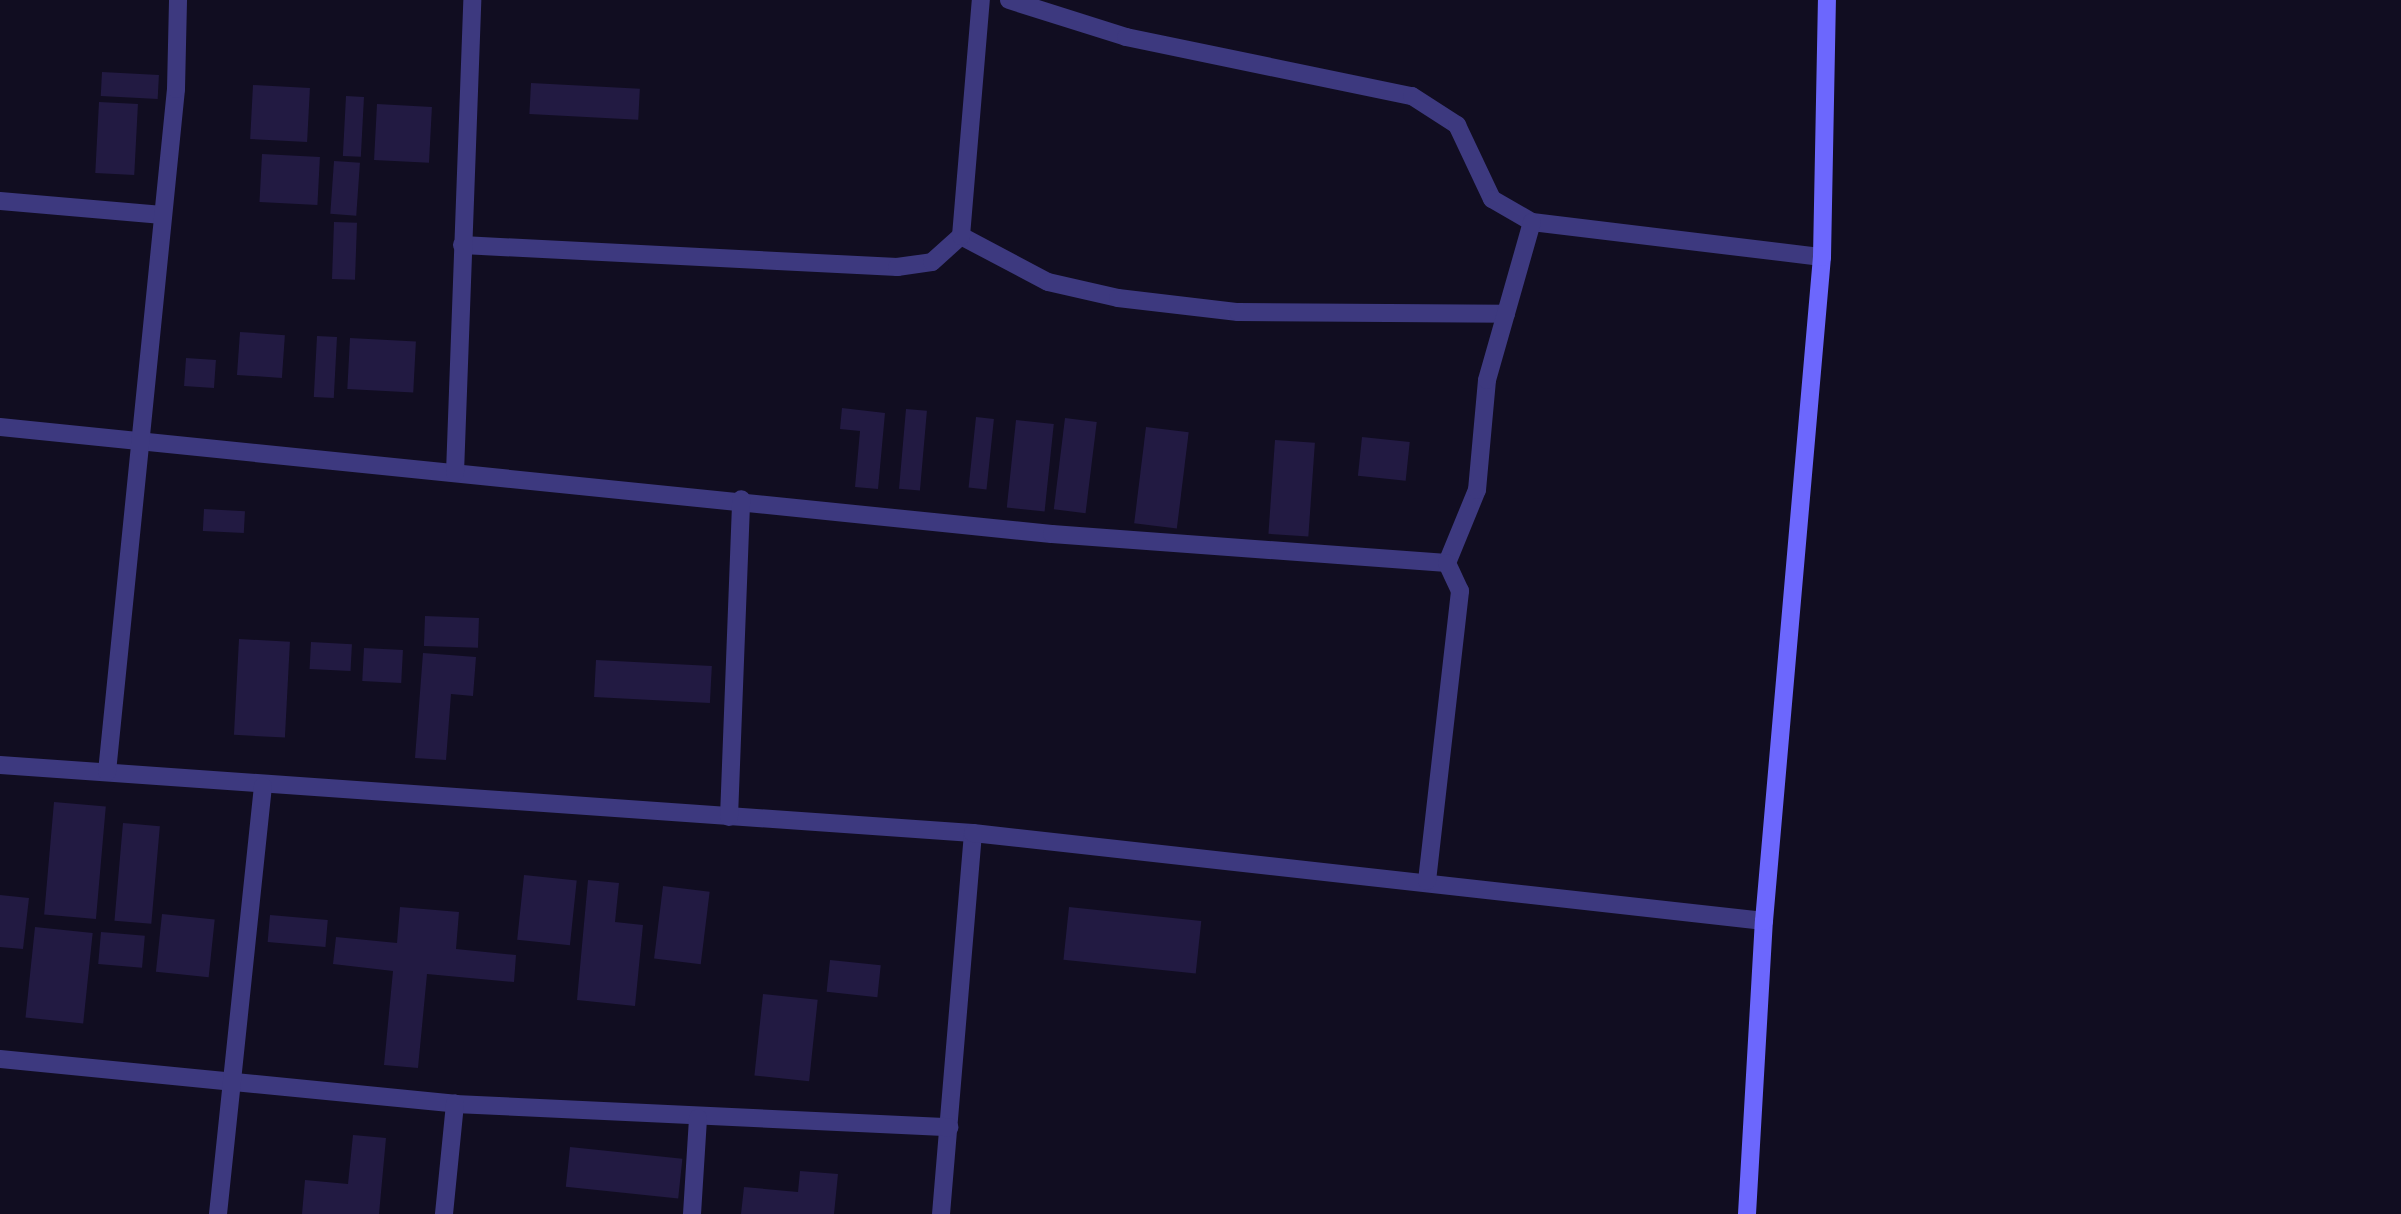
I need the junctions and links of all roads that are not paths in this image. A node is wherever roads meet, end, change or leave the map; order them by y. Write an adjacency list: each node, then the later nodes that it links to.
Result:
1 (178, 0): 7 (street)
2 (472, 0): 10 (street)
3 (981, 0): 9 (street)
4 (1009, 0): 8 (street)
5 (1827, 0): 11 (street)
6 (0, 201): 7 (street)
7 (162, 215): 14 (street)
8 (1532, 222): 11 (street); 12 (street)
9 (961, 236): 10 (street); 12 (street)
10 (462, 244): 15 (street)
11 (1822, 257): 24 (street)
12 (1506, 314): 17 (street)
13 (0, 427): 14 (street)
14 (137, 440): 15 (street); 19 (street)
15 (455, 474): 16 (street)
16 (741, 499): 17 (street); 21 (street)
17 (1447, 563): 23 (street)
18 (0, 765): 19 (street)
19 (107, 772): 20 (street)
20 (263, 786): 21 (street); 26 (street)
21 (729, 817): 22 (street)
22 (973, 833): 23 (street); 29 (street)
23 (1427, 881): 24 (street)
24 (1764, 921): 34 (street)
25 (0, 1059): 26 (street)
26 (231, 1086): 27 (street); 30 (street)
27 (455, 1104): 28 (street); 31 (street)
28 (698, 1118): 29 (street); 32 (street)
29 (948, 1127): 33 (street)
30 (218, 1214)
31 (444, 1214)
32 (692, 1214)
33 (941, 1214)
34 (1747, 1214)

